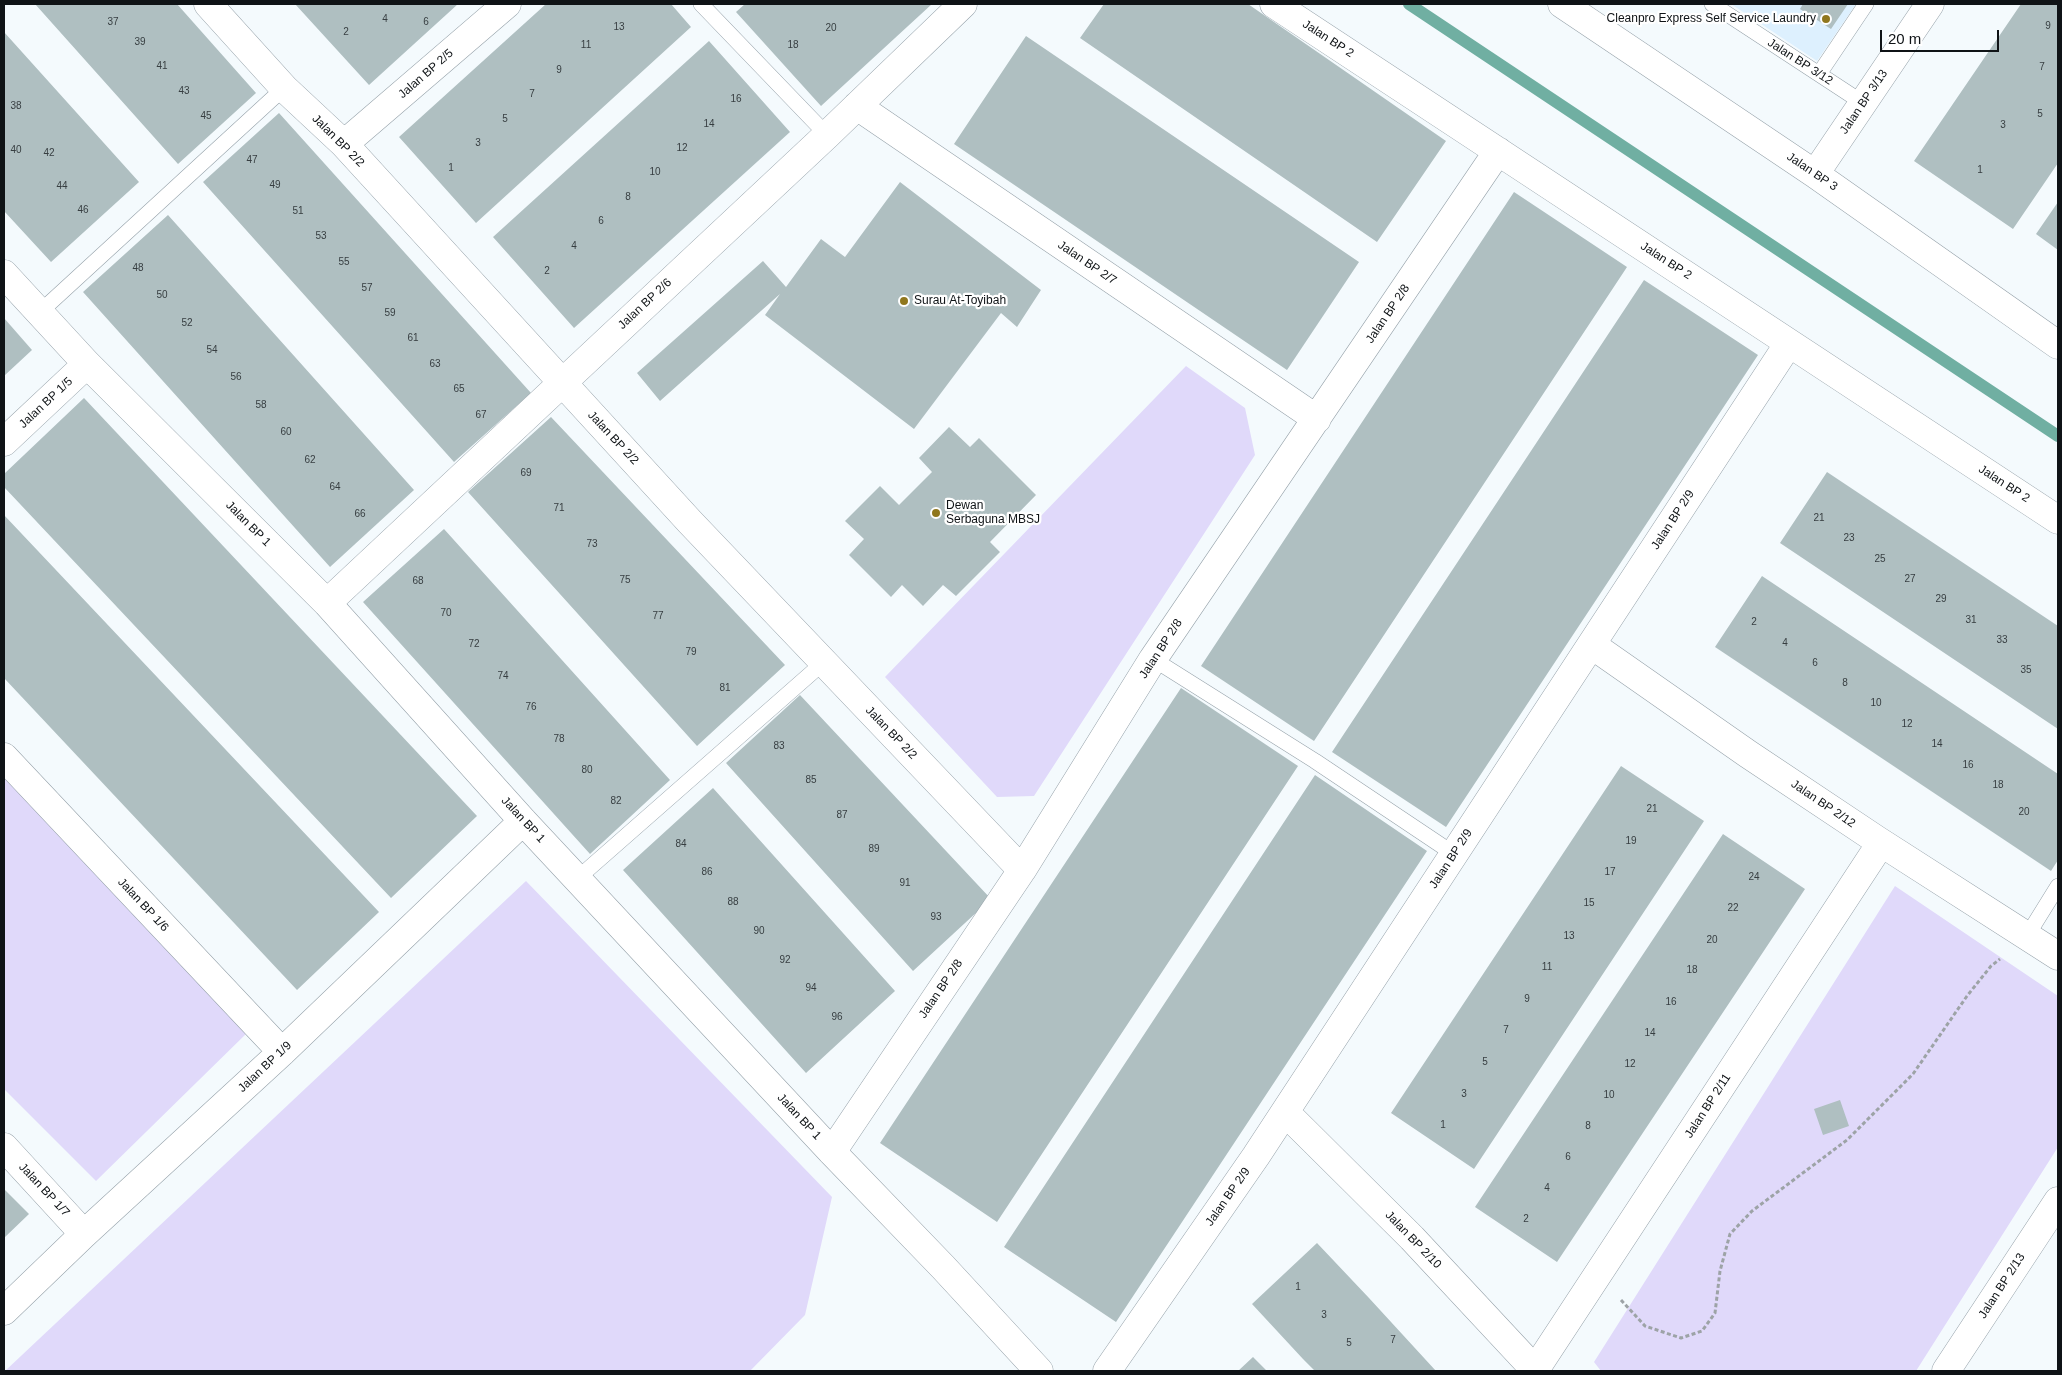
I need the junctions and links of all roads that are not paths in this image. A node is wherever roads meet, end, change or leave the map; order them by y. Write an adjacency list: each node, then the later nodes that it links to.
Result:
1 (208, 4): 11 (street, Jalan BP 2/2)
2 (507, 4): 15 (street, Jalan BP 2/5)
3 (701, 4): 14 (lane)
4 (963, 4): 13 (street, Jalan BP 2/6)
5 (1274, 4): 16 (street, Jalan BP 2)
6 (1562, 4): 17 (street, Jalan BP 3)
7 (1712, 4): 10 (lane, Jalan BP 3/12)
8 (1866, 4): 10 (lane)
9 (1930, 4): 12 (street, Jalan BP 3/13)
10 (1819, 74): 12 (lane, Jalan BP 3/12)
11 (284, 88): 15 (street, Jalan BP 2/2); 19 (lane)
12 (1863, 103): 17 (street, Jalan BP 3/13)
13 (857, 106): 14 (street, Jalan BP 2/6); 24 (street, Jalan BP 2/7)
14 (827, 135): 23 (street, Jalan BP 2/6)
15 (344, 144): 23 (street, Jalan BP 2/2)
16 (1498, 151): 20 (street, Jalan BP 2); 24 (street, Jalan BP 2/8)
17 (1815, 174): 21 (street, Jalan BP 3)
18 (4, 274): 19 (street, Jalan BP 1)
19 (40, 312): 22 (street, Jalan BP 1)
20 (1790, 343): 26 (street, Jalan BP 2); 28 (street, Jalan BP 2/9)
21 (2058, 345)
22 (87, 364): 25 (street, Jalan BP 1/5); 27 (street, Jalan BP 1)
23 (561, 382): 27 (street, Jalan BP 2/6); 30 (street, Jalan BP 2/2)
24 (1317, 419): 29 (street, Jalan BP 2/8)
25 (4, 442)
26 (2058, 520)
27 (327, 603): 32 (street, Jalan BP 1)
28 (1592, 645): 33 (street, Jalan BP 2/12); 34 (street, Jalan BP 2/9)
29 (1153, 660): 34 (lane); 35 (street, Jalan BP 2/8)
30 (824, 662): 35 (street, Jalan BP 2/2); 36 (lane)
31 (4, 757): 40 (street, Jalan BP 1/6)
32 (523, 821): 36 (street, Jalan BP 1); 40 (street, Jalan BP 1/9)
33 (1881, 843): 38 (street, Jalan BP 2/12); 49 (street, Jalan BP 2/11)
34 (1454, 854): 41 (street, Jalan BP 2/9)
35 (1022, 870): 43 (street, Jalan BP 2/8)
36 (578, 878): 43 (street, Jalan BP 1)
37 (2058, 886): 38 (lane)
38 (2027, 936): 39 (street, Jalan BP 2/12)
39 (2058, 956)
40 (282, 1052): 45 (street, Jalan BP 1/9)
41 (1285, 1112): 48 (street, Jalan BP 2/9); 49 (street, Jalan BP 2/10)
42 (4, 1147): 45 (street, Jalan BP 1/7)
43 (832, 1152): 47 (street, Jalan BP 1)
44 (2058, 1201): 50 (street, Jalan BP 2/13)
45 (84, 1234): 46 (street, Jalan BP 1/9)
46 (4, 1311)
47 (1039, 1371)
48 (1107, 1371)
49 (1536, 1371)
50 (1946, 1371)

